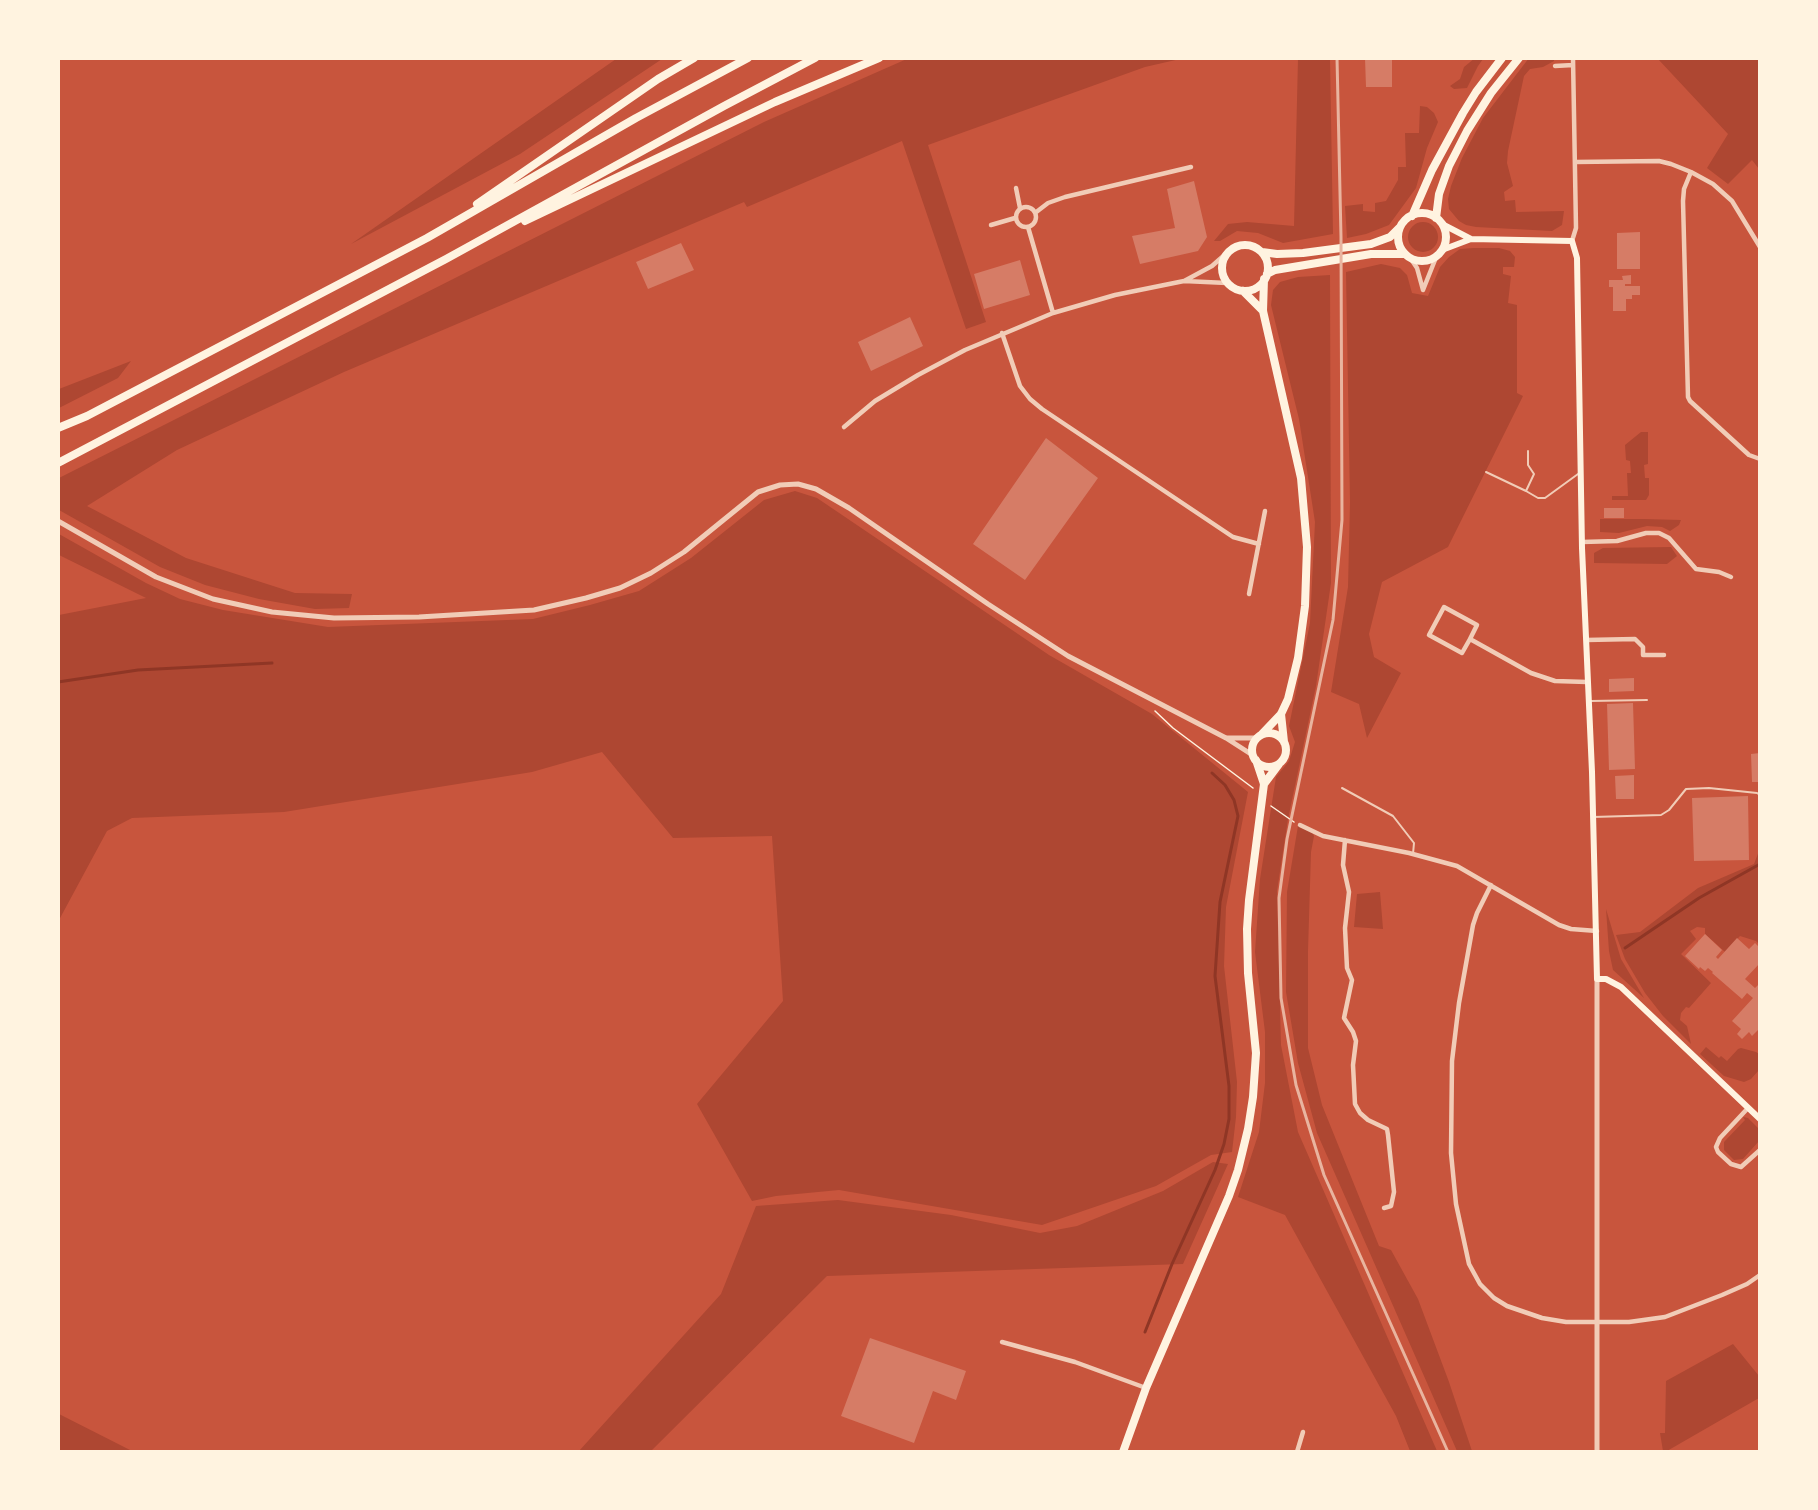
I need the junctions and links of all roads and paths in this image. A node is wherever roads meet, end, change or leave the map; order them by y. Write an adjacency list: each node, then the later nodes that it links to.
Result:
1 (694, 58): 22 (highway)
2 (748, 58): 22 (highway)
3 (815, 58): 30 (highway)
4 (879, 58): 30 (highway)
5 (1502, 58): 16 (highway)
6 (1519, 58): 18 (highway)
7 (1573, 58): 8 (street)
8 (1573, 65): 9 (street); 10 (street)
9 (1555, 66)
10 (1575, 162): 12 (street); 24 (street)
11 (1191, 167): 15 (street)
12 (1691, 172): 25 (street); 41 (street)
13 (1016, 188): 14 (street)
14 (1020, 208): 15 (street); 17 (street)
15 (1035, 213): 21 (street)
16 (1412, 216): 18 (highway); 20 (highway)
17 (1015, 218): 19 (street); 21 (street)
18 (1439, 221): 23 (main road); 28 (highway)
19 (991, 225)
20 (1402, 225): 27 (highway); 29 (highway)
21 (1028, 227): 36 (street)
22 (427, 238): 39 (highway)
23 (1471, 239): 24 (main road); 28 (main road)
24 (1572, 241): 44 (main road)
25 (1760, 248)
26 (1229, 251): 27 (highway); 32 (street); 33 (highway)
27 (1262, 252): 31 (highway)
28 (1440, 253): 29 (highway); 29 (street)
29 (1408, 256): 31 (highway)
30 (446, 259): 42 (highway)
31 (1266, 277): 34 (highway); 35 (highway)
32 (1184, 281): 33 (street); 36 (street)
33 (1227, 282): 34 (highway)
34 (1243, 291): 35 (highway)
35 (1263, 311): 59 (highway)
36 (1053, 313): 37 (street)
37 (1002, 333): 38 (street); 49 (street)
38 (844, 427)
39 (58, 428)
40 (1528, 451): 45 (lane)
41 (1760, 459)
42 (58, 463)
43 (1486, 472): 45 (lane)
44 (1580, 473): 45 (lane); 48 (main road)
45 (1526, 491)
46 (1265, 511): 49 (street)
47 (60, 522): 56 (street)
48 (1582, 542): 50 (street); 53 (main road)
49 (1259, 544): 51 (street)
50 (1731, 576)
51 (1249, 594)
52 (1470, 639): 52 (street); 55 (street)
53 (1586, 640): 54 (street); 55 (main road)
54 (1664, 655)
55 (1587, 682): 58 (main road)
56 (1139, 694): 61 (street); 67 (path)
57 (1647, 700): 58 (lane)
58 (1588, 701): 70 (main road)
59 (1281, 714): 60 (highway); 62 (highway)
60 (1259, 736): 61 (street); 62 (highway); 63 (highway)
61 (1226, 738): 63 (street)
62 (1284, 742): 64 (highway)
63 (1255, 758): 64 (highway); 65 (highway)
64 (1282, 760): 65 (highway)
65 (1264, 784): 84 (highway)
66 (1342, 788): 73 (lane)
67 (1255, 790)
68 (1760, 795): 70 (lane)
69 (1268, 803): 71 (path)
70 (1593, 817): 75 (main road)
71 (1300, 825): 72 (street)
72 (1345, 840): 73 (street); 80 (street)
73 (1413, 854): 74 (street)
74 (1491, 885): 75 (street); 82 (street)
75 (1597, 930): 76 (main road)
76 (1597, 979): 77 (main road); 82 (street)
77 (1748, 1108): 78 (main road); 79 (street)
78 (1760, 1119)
79 (1760, 1150)
80 (1384, 1208)
81 (1760, 1275): 82 (street)
82 (1597, 1322): 88 (street)
83 (1002, 1342): 84 (street)
84 (1146, 1388): 86 (highway)
85 (1303, 1432): 87 (street)
86 (1123, 1452)
87 (1297, 1452)
88 (1597, 1452)

